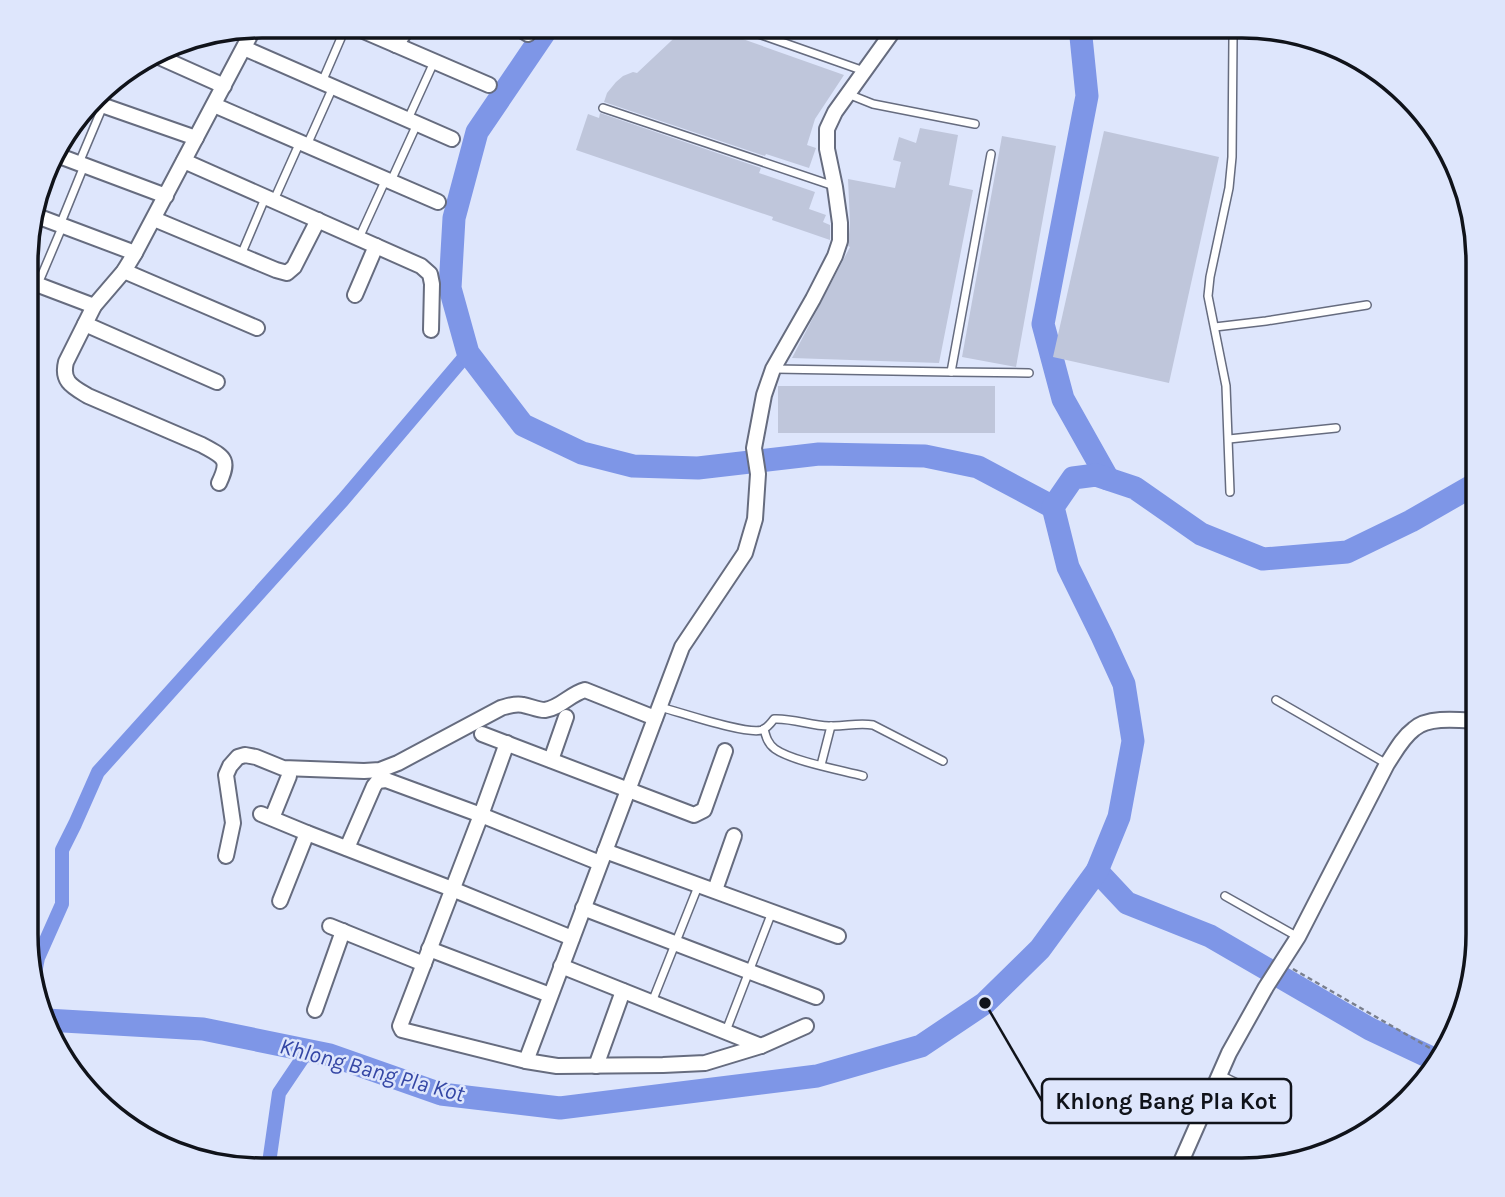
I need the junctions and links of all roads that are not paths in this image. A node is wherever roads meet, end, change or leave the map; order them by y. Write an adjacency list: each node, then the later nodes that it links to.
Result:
1 (341, 38): 13 (lane)
2 (380, 38): 8 (street)
3 (401, 38): 8 (street)
4 (249, 39): 9 (street)
5 (772, 39): 12 (lane)
6 (888, 39): 12 (street)
7 (1233, 39): 50 (lane)
8 (396, 45): 11 (street)
9 (244, 48): 13 (street); 15 (street)
10 (170, 59): 15 (street)
11 (434, 62): 14 (street); 21 (lane)
12 (864, 71): 16 (street)
13 (327, 84): 21 (street); 25 (lane)
14 (489, 85)
15 (224, 86): 17 (street)
16 (848, 94): 22 (lane); 31 (street)
17 (214, 105): 23 (street); 25 (street)
18 (103, 106): 23 (street)
19 (603, 108): 31 (lane)
20 (95, 114): 29 (lane)
21 (412, 122): 24 (street); 30 (lane)
22 (975, 124)
23 (196, 138): 28 (street)
24 (452, 139)
25 (304, 144): 30 (street); 33 (lane)
26 (991, 154): 54 (lane)
27 (65, 158): 29 (street)
28 (184, 161): 32 (street); 33 (street)
29 (81, 165): 32 (street); 38 (lane)
30 (389, 180): 34 (street); 39 (lane)
31 (835, 187): 53 (street)
32 (166, 196): 36 (street)
33 (270, 198): 37 (street); 42 (lane)
34 (438, 202)
35 (43, 218): 38 (street)
36 (153, 219): 41 (street); 42 (street)
37 (318, 220): 39 (street); 42 (street)
38 (62, 225): 41 (street); 44 (lane)
39 (359, 238): 40 (street)
40 (376, 246): 46 (street); 52 (street)
41 (135, 253): 43 (street)
42 (240, 255)
43 (124, 271): 48 (street); 51 (street)
44 (38, 273)
45 (38, 285): 48 (street)
46 (355, 295)
47 (1367, 305): 50 (lane)
48 (94, 306): 49 (street)
49 (85, 324): 56 (street); 59 (street)
50 (1215, 327): 58 (lane)
51 (257, 328)
52 (431, 330)
53 (773, 369): 54 (lane); 62 (street)
54 (951, 372): 55 (lane)
55 (1029, 373)
56 (217, 382)
57 (1336, 428): 58 (lane)
58 (1229, 439): 60 (lane)
59 (219, 483)
60 (1230, 492)
61 (1276, 700): 72 (lane)
62 (657, 712): 66 (lane); 76 (street); 81 (street)
63 (566, 717): 70 (street)
64 (1466, 721): 72 (street)
65 (831, 726): 66 (lane); 71 (lane); 73 (lane)
66 (764, 729): 73 (lane)
67 (482, 734): 68 (street)
68 (507, 743): 70 (street); 77 (street)
69 (725, 751): 76 (street)
70 (551, 760): 76 (street)
71 (943, 761)
72 (1387, 764): 91 (street)
73 (821, 765): 75 (lane)
74 (289, 776): 78 (street)
75 (863, 776)
76 (629, 790): 82 (street)
77 (481, 815): 80 (street); 82 (street); 84 (street)
78 (307, 834): 80 (street); 87 (street)
79 (734, 836): 85 (street)
80 (347, 848): 84 (street)
81 (226, 856)
82 (603, 857): 83 (street); 88 (street)
83 (699, 884): 85 (street); 93 (lane)
84 (452, 889): 92 (street); 94 (street)
85 (715, 890): 89 (street)
86 (1225, 897): 91 (lane)
87 (280, 901)
88 (583, 908): 92 (street); 93 (street)
89 (772, 911): 90 (street); 97 (lane)
90 (838, 936)
91 (1298, 937): 108 (street)
92 (572, 938): 96 (street)
93 (675, 943): 97 (street); 101 (lane)
94 (429, 949): 95 (street); 99 (street)
95 (424, 964): 102 (street); 106 (street)
96 (561, 966): 98 (street); 99 (street)
97 (748, 971): 100 (street); 104 (lane)
98 (623, 992): 101 (street); 107 (street)
99 (550, 995): 106 (street)
100 (816, 997)
101 (652, 1003): 104 (street)
102 (315, 1010)
103 (806, 1026): 105 (street)
104 (726, 1032): 105 (street)
105 (761, 1046): 107 (street)
106 (526, 1061): 107 (street)
107 (596, 1066)
108 (1220, 1075): 109 (lane); 110 (street)
109 (1241, 1085)
110 (1183, 1158)

